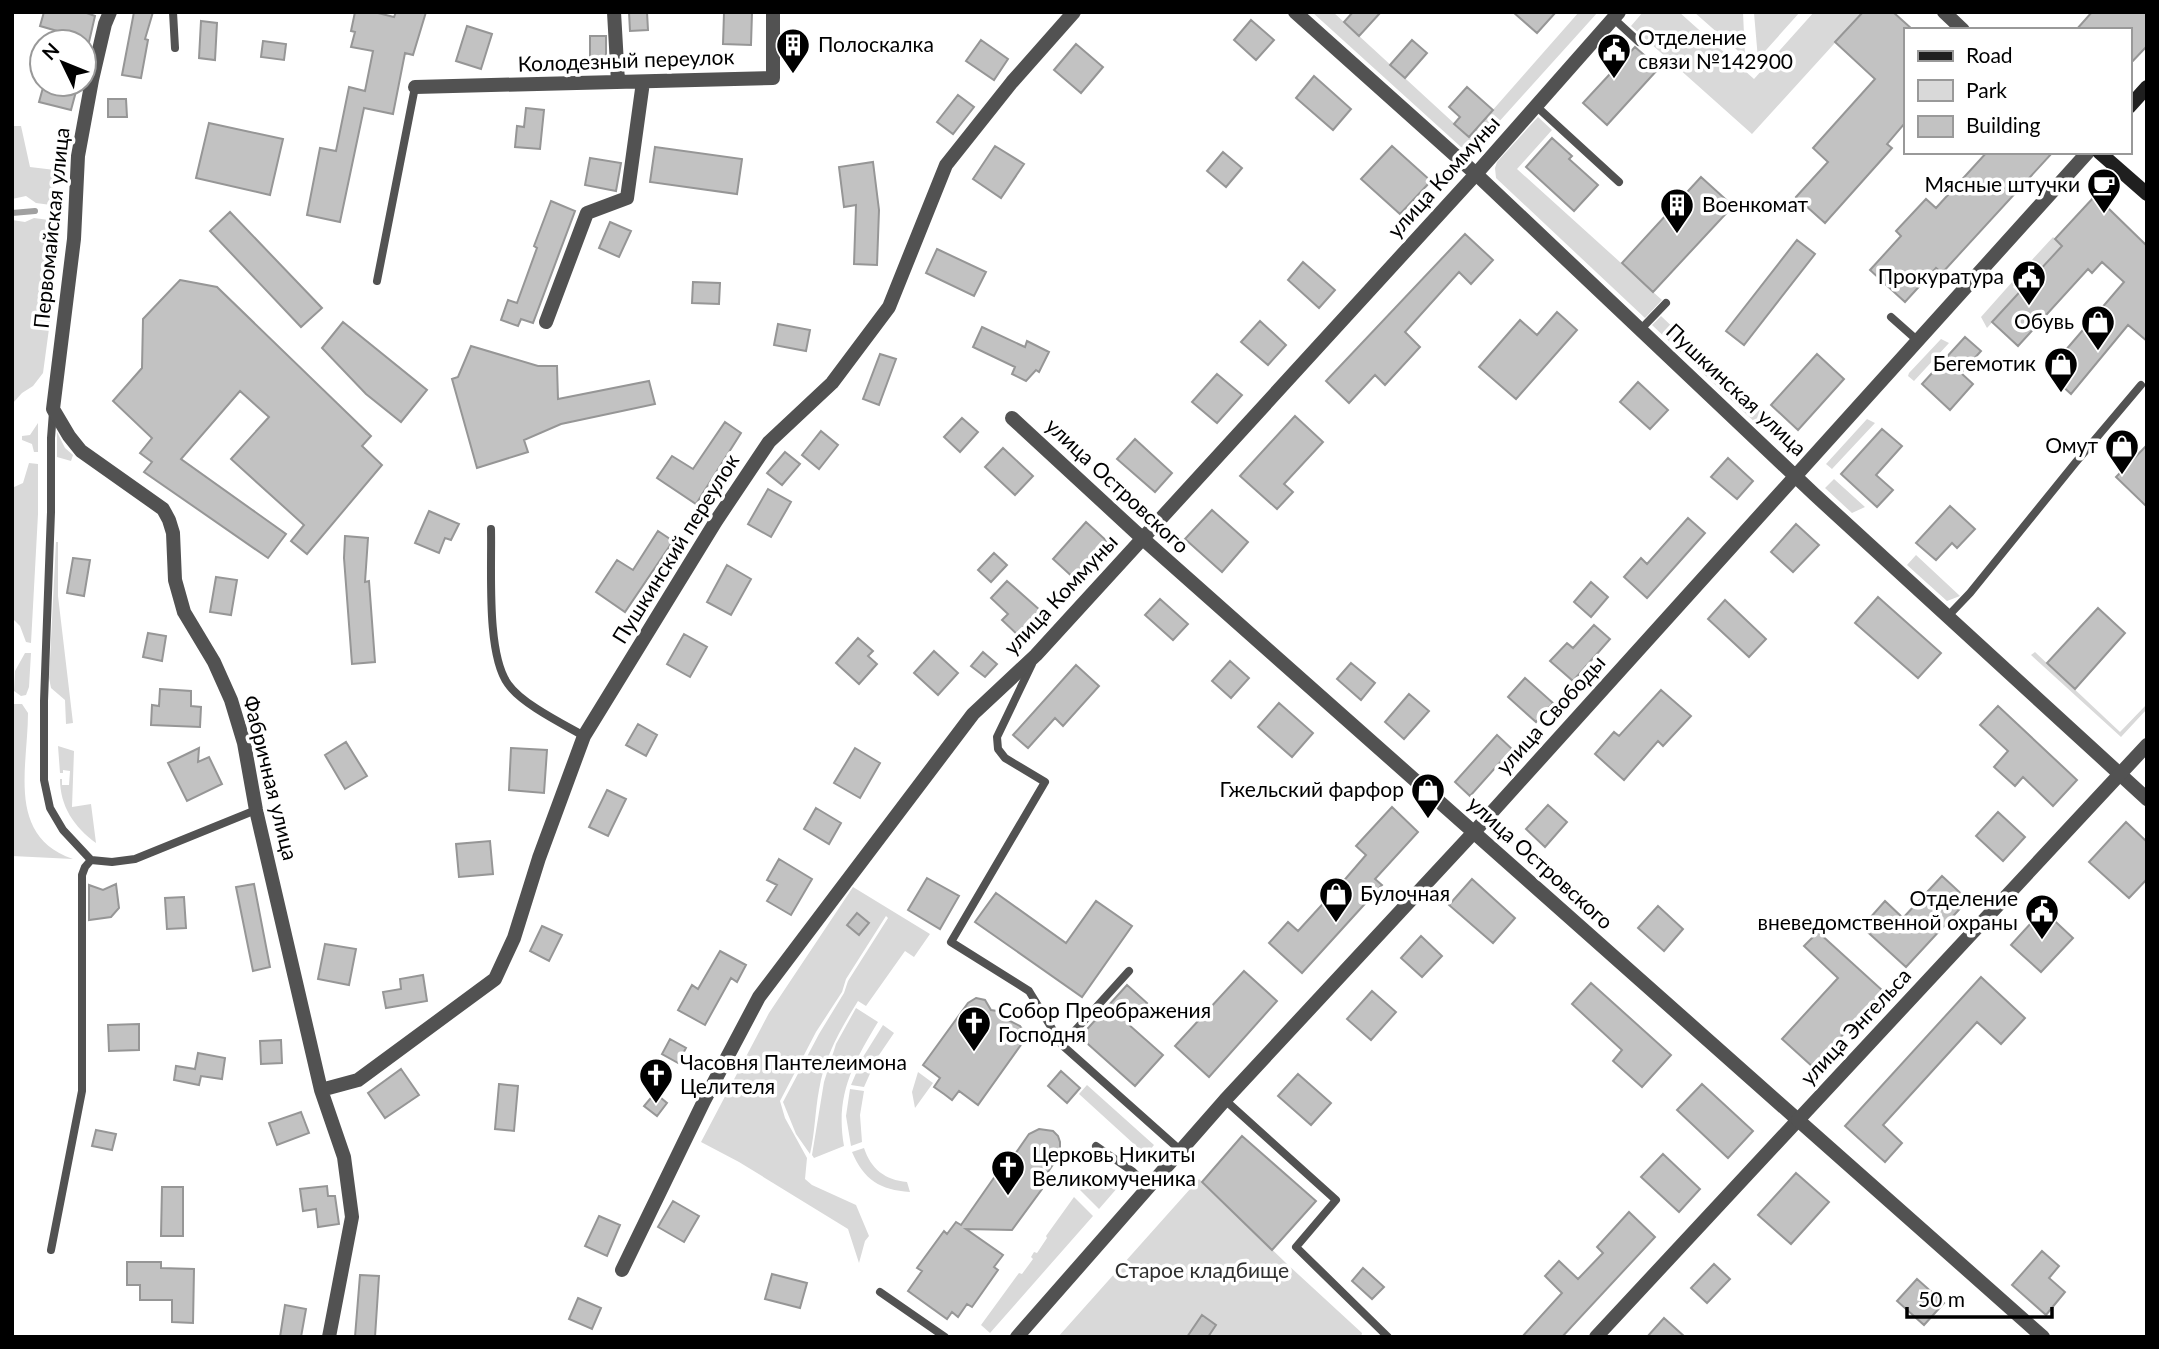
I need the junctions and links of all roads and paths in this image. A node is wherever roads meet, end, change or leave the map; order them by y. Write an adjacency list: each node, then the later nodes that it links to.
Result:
1 (110, 12): 30 (street, Первомайская улица)
2 (173, 12): 11 (lane)
3 (614, 12): 12 (street)
4 (773, 12): 13 (street, Колодезный переулок)
5 (1074, 12): 37 (street, Пушкинский переулок)
6 (1295, 12): 20 (street, Пушкинская улица)
7 (1944, 12): 9 (street)
8 (1616, 16): 10 (lane); 17 (street, улица Коммуны)
9 (1962, 28)
10 (1639, 42)
11 (175, 48)
12 (618, 82): 13 (street, Колодезный переулок); 14 (street, Колодезный переулок)
13 (643, 82): 26 (street)
14 (415, 87): 23 (lane)
15 (2147, 87): 16 (main road)
16 (2131, 105)
17 (1536, 106): 20 (street, улица Коммуны); 21 (lane)
18 (2086, 154): 28 (street, улица Свободы)
19 (2101, 154): 22 (main road)
20 (1476, 174): 27 (street, Пушкинская улица); 34 (street, улица Коммуны)
21 (1619, 182)
22 (2147, 194)
23 (377, 281)
24 (1666, 303): 27 (lane)
25 (1891, 317): 28 (lane)
26 (546, 322)
27 (1642, 329): 32 (street, Пушкинская улица)
28 (1917, 341): 32 (street, улица Свободы)
29 (2141, 385): 35 (lane)
30 (53, 409): 41 (street, Фабричная улица); 43 (lane)
31 (1012, 418): 34 (street, улица Островского)
32 (1796, 475): 35 (street, Пушкинская улица); 42 (street, улица Свободы)
33 (491, 529): 37 (lane)
34 (1142, 538): 36 (street, улица Коммуны); 42 (street, улица Островского)
35 (1948, 616): 39 (street, Пушкинская улица)
36 (1036, 655): 45 (lane); 53 (street, улица Коммуны)
37 (584, 736): 46 (street, Пушкинский переулок)
38 (2147, 745): 39 (street, улица Энгельса)
39 (2119, 775): 40 (street, Пушкинская улица); 48 (street, улица Энгельса)
40 (2147, 799)
41 (257, 810): 43 (lane); 46 (street, Фабричная улица)
42 (1474, 832): 47 (street, улица Свободы); 48 (street, улица Островского)
43 (91, 860): 52 (lane)
44 (1129, 971): 45 (lane)
45 (1062, 1045): 50 (lane)
46 (321, 1090): 55 (street, Фабричная улица)
47 (1225, 1100): 50 (street, улица Свободы); 58 (lane)
48 (1798, 1120): 59 (street, улица Энгельса); 60 (street, улица Островского)
49 (1096, 1146): 51 (lane)
50 (1180, 1150): 51 (street, улица Свободы)
51 (1149, 1186): 57 (street, улица Свободы)
52 (51, 1250)
53 (622, 1270)
54 (880, 1292): 56 (lane)
55 (329, 1337)
56 (945, 1337)
57 (1017, 1337)
58 (1388, 1337)
59 (1596, 1337)
60 (2043, 1337)

